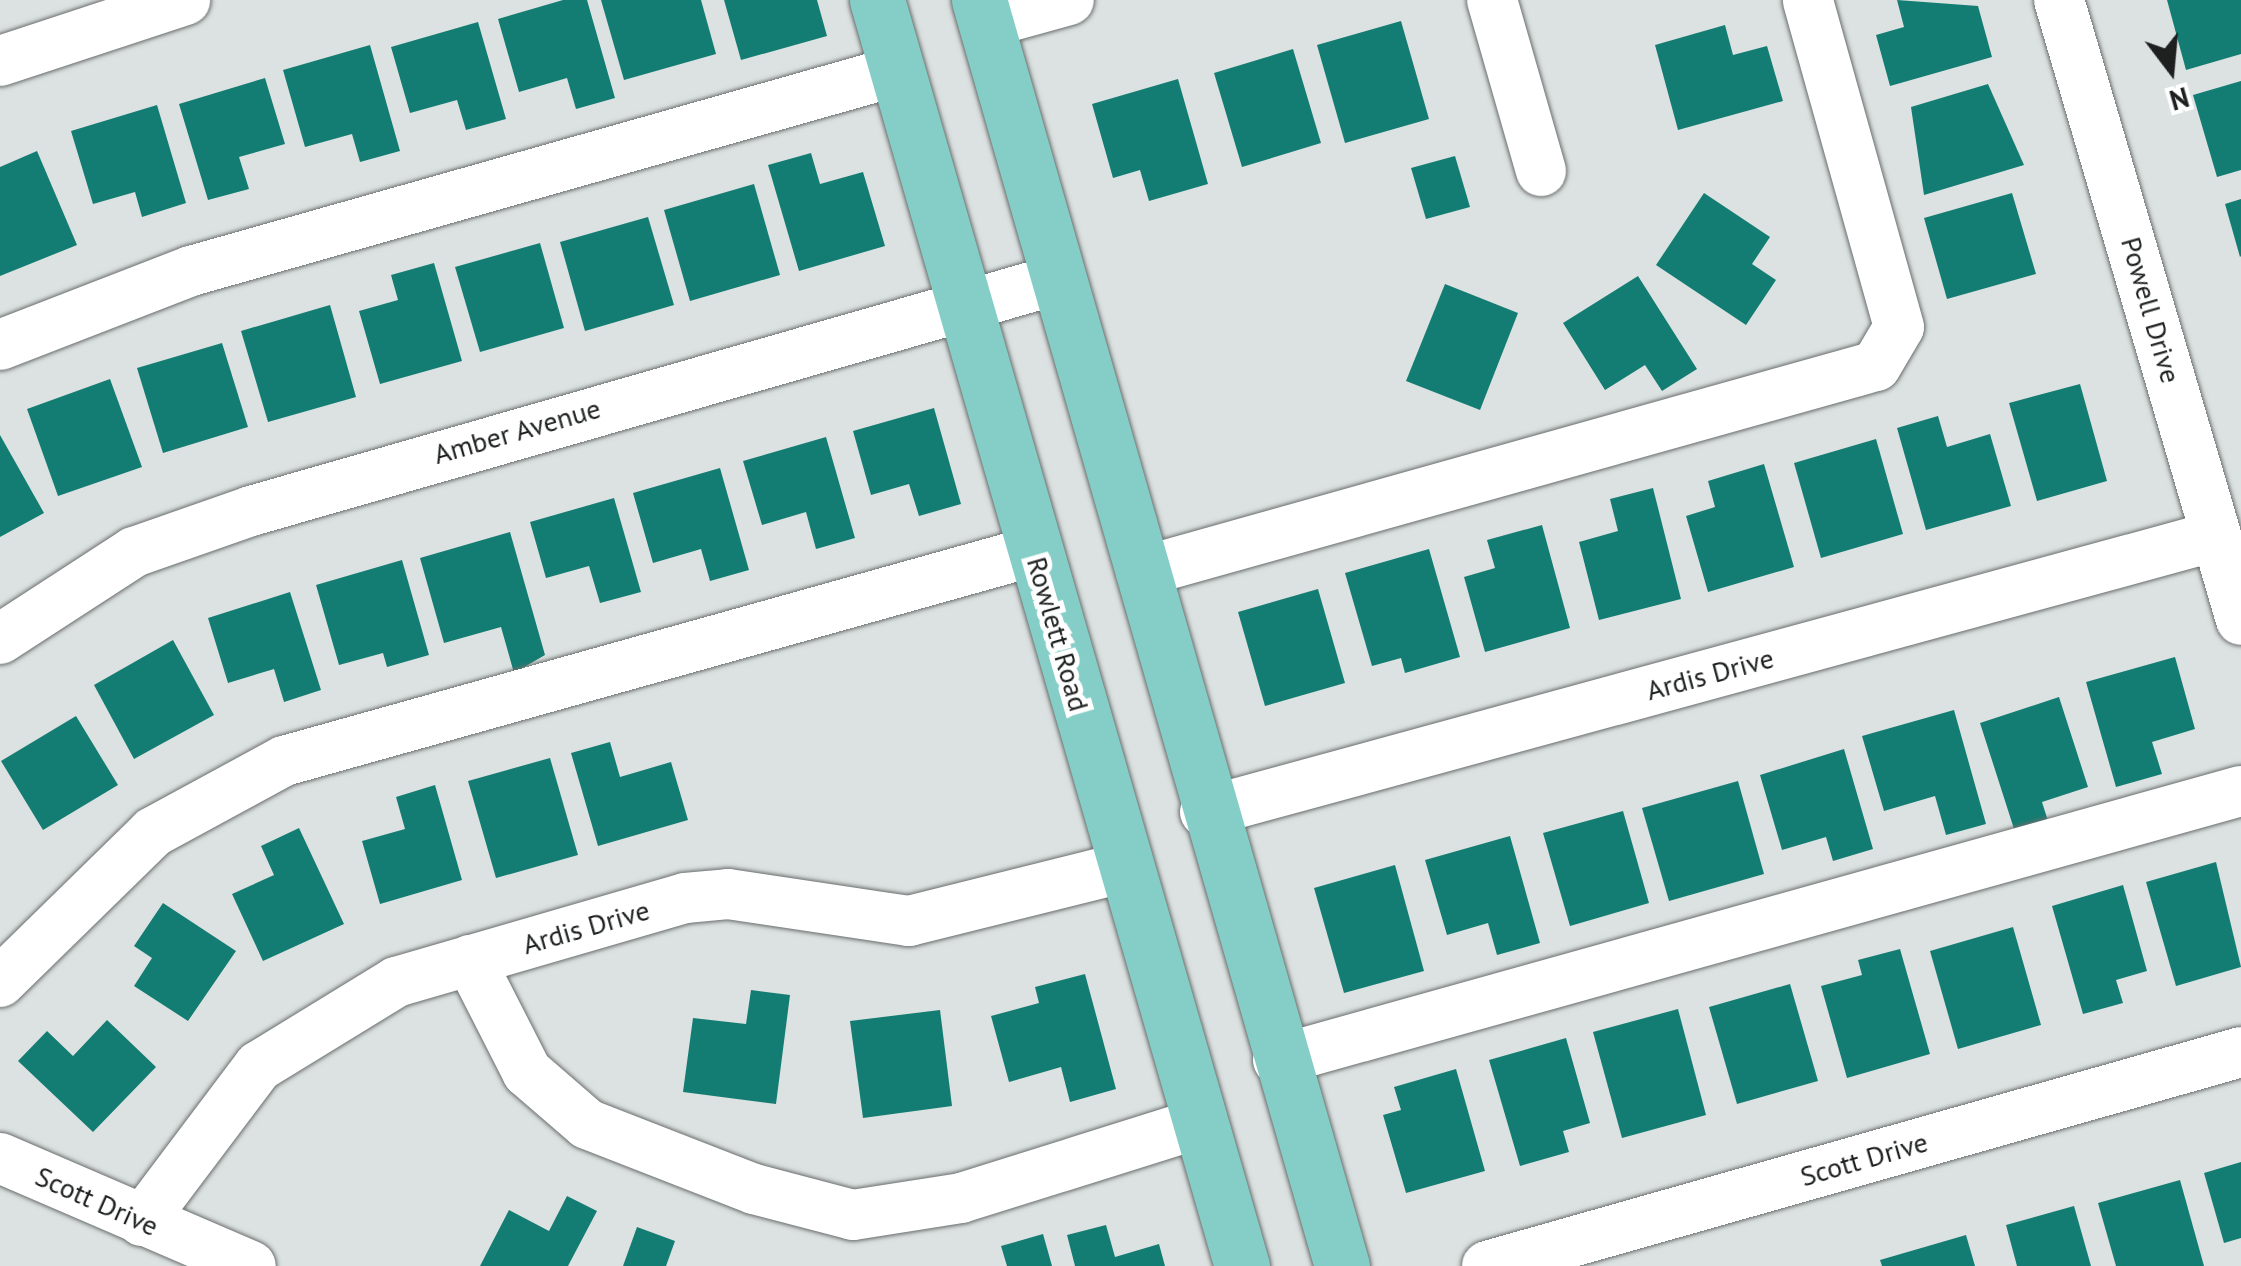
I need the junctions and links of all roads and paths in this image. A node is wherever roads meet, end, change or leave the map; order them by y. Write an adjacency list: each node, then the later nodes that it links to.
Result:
1 (184, 0): 8 (street)
2 (877, 0): 9 (main road, Rowlett Road)
3 (1069, 0): 7 (street)
4 (1492, 0): 10 (street)
5 (1808, 0): 16 (street)
6 (2059, 0): 14 (street, Powell Drive)
7 (983, 12): 11 (main road)
8 (0, 61)
9 (897, 71): 12 (main road, Rowlett Road); 13 (street)
10 (1540, 171)
11 (1059, 279): 12 (street, Amber Avenue); 16 (main road)
12 (964, 306): 15 (main road, Rowlett Road); 18 (street, Amber Avenue)
13 (0, 346)
14 (2216, 536): 17 (street, Powell Drive); 20 (street, Ardis Drive)
15 (1034, 551): 21 (main road, Rowlett Road); 23 (street)
16 (1141, 572): 20 (main road)
17 (2241, 620)
18 (0, 639)
19 (2241, 791): 25 (street)
20 (1205, 812): 25 (main road)
21 (1126, 868): 22 (street, Ardis Drive); 26 (main road, Rowlett Road)
22 (470, 960): 26 (street); 28 (street, Ardis Drive)
23 (0, 982)
24 (2241, 1052): 32 (street, Scott Drive)
25 (1278, 1060): 31 (main road)
26 (1201, 1122): 30 (main road, Rowlett Road)
27 (0, 1158): 28 (street, Scott Drive)
28 (142, 1221): 29 (street, Scott Drive)
29 (251, 1266)
30 (1242, 1266)
31 (1342, 1266)
32 (1487, 1266)

